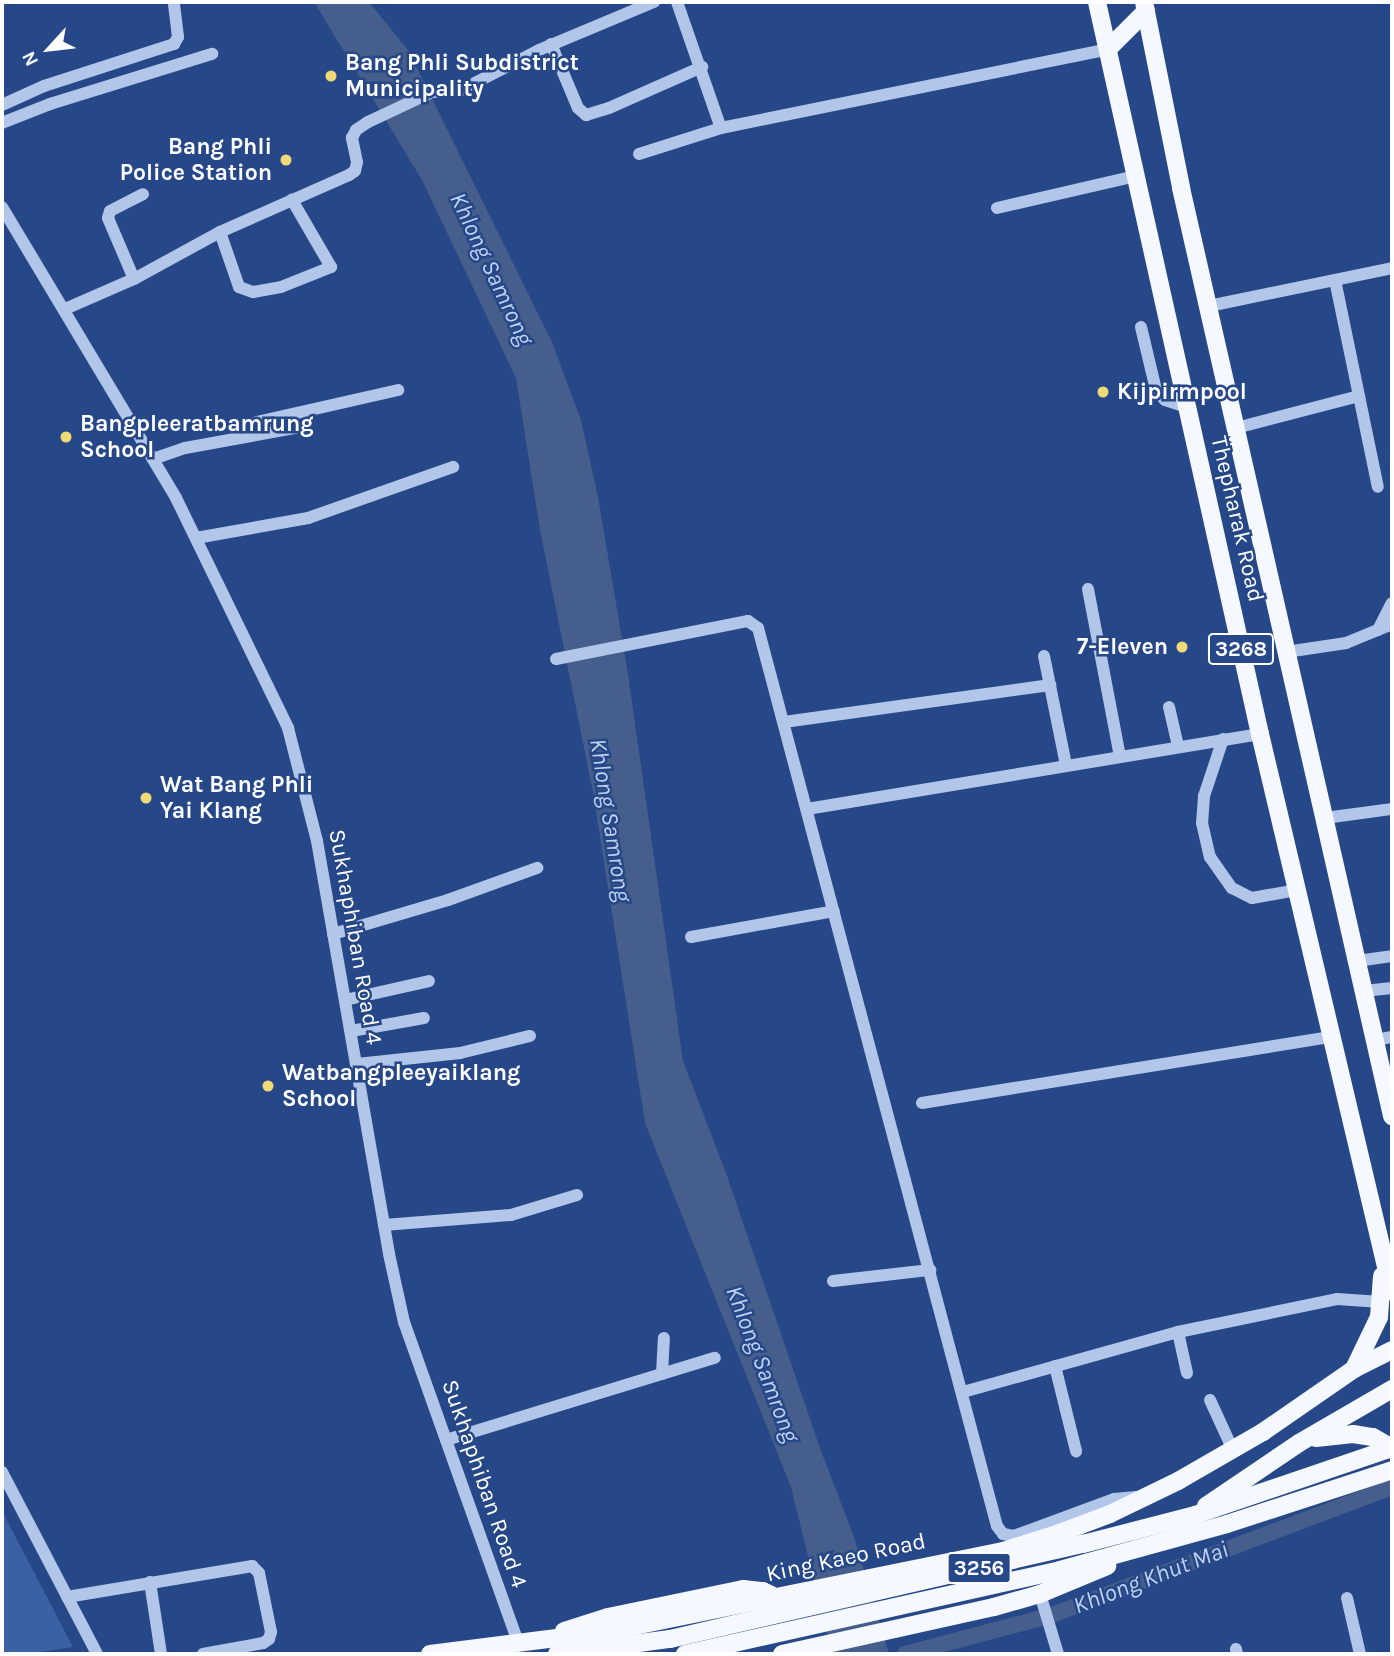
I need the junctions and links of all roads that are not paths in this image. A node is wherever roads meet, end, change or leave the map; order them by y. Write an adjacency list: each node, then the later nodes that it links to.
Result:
1 (174, 2): 10 (street)
2 (654, 2): 6 (street)
3 (677, 2): 9 (street)
4 (1097, 2): 7 (main road, Thepharak Road / 3268)
5 (1145, 7): 7 (main road); 23 (main road, Thepharak Road / 3268)
6 (551, 44): 9 (street); 16 (street)
7 (1108, 49): 12 (street); 14 (main road, Thepharak Road / 3268)
8 (212, 54): 11 (street)
9 (702, 67): 12 (street)
10 (2, 105)
11 (2, 123)
12 (722, 128): 13 (street)
13 (639, 155)
14 (1136, 176): 18 (street); 28 (main road, Thepharak Road / 3268)
15 (143, 194): 21 (street)
16 (292, 200): 19 (street); 19 (street)
17 (2, 207): 24 (street, Sukhaphiban Road 4)
18 (997, 208)
19 (219, 232): 21 (street)
20 (1392, 268): 22 (street)
21 (134, 279): 24 (street)
22 (1335, 280): 23 (street); 27 (street)
23 (1209, 306): 30 (main road, Thepharak Road / 3268)
24 (65, 309): 32 (street, Sukhaphiban Road 4)
25 (1141, 327): 28 (street)
26 (398, 390): 31 (street)
27 (1359, 396): 30 (street); 34 (street)
28 (1186, 407): 46 (main road, Thepharak Road / 3268)
29 (301, 427): 31 (street)
30 (1236, 428): 40 (main road, Thepharak Road / 3268)
31 (250, 436): 32 (street)
32 (153, 459): 35 (street, Sukhaphiban Road 4)
33 (453, 467): 35 (street)
34 (1378, 487)
35 (196, 538): 57 (street, Sukhaphiban Road 4)
36 (1088, 589): 49 (street)
37 (1392, 603): 39 (street)
38 (1392, 624): 39 (street)
39 (1378, 630): 40 (street)
40 (1286, 652): 53 (main road, Thepharak Road / 3268)
41 (1044, 656): 43 (street)
42 (556, 659): 45 (street)
43 (1050, 685): 45 (street); 50 (street)
44 (1169, 707): 48 (street)
45 (784, 722): 51 (street)
46 (1260, 734): 47 (street); 55 (main road, Thepharak Road / 3268)
47 (1223, 739): 48 (street); 55 (street)
48 (1178, 746): 49 (street)
49 (1120, 756): 50 (street)
50 (1066, 765): 51 (street)
51 (807, 809): 56 (street)
52 (1392, 809): 53 (street)
53 (1325, 818): 60 (main road, Thepharak Road / 3268)
54 (537, 868): 57 (street)
55 (1297, 890): 68 (main road, Thepharak Road / 3268)
56 (834, 911): 58 (street); 75 (street)
57 (333, 934): 64 (street, Sukhaphiban Road 4)
58 (691, 937)
59 (1392, 956): 60 (street)
60 (1357, 961): 63 (main road, Thepharak Road / 3268)
61 (429, 981): 64 (street)
62 (1392, 988): 63 (street)
63 (1364, 991): 69 (main road, Thepharak Road / 3268)
64 (345, 1000): 66 (street, Sukhaphiban Road 4)
65 (424, 1018): 66 (street)
66 (351, 1031): 70 (street, Sukhaphiban Road 4)
67 (530, 1036): 70 (street)
68 (1331, 1037): 71 (street); 77 (main road, Thepharak Road / 3268)
69 (1384, 1039): 72 (main road, Thepharak Road / 3268)
70 (357, 1064): 74 (street, Sukhaphiban Road 4)
71 (922, 1103)
72 (1392, 1116)
73 (577, 1195): 74 (street)
74 (384, 1225): 89 (street, Sukhaphiban Road 4)
75 (930, 1270): 76 (street); 87 (street)
76 (833, 1281)
77 (1387, 1297): 78 (street); 83 (main road)
78 (1178, 1332): 82 (street); 84 (street)
79 (664, 1338): 85 (street)
80 (1392, 1350): 83 (main road, King Kaeo Road / 3256)
81 (715, 1357): 85 (street)
82 (1055, 1366): 87 (street); 93 (street)
83 (1354, 1369): 92 (main road, King Kaeo Road / 3256)
84 (1187, 1373)
85 (662, 1374): 89 (street)
86 (1392, 1389): 90 (main road, 3256)
87 (963, 1392): 96 (street)
88 (1210, 1400): 92 (street)
89 (446, 1440): 103 (street, Sukhaphiban Road 4)
90 (1299, 1443): 91 (main road); 100 (main road, 3256)
91 (1392, 1448): 108 (main road, 3256)
92 (1233, 1450): 96 (main road, King Kaeo Road / 3256)
93 (1076, 1451)
94 (1392, 1470): 109 (main road, 3256)
95 (2, 1472): 98 (street)
96 (1145, 1498): 101 (main road, King Kaeo Road / 3256)
97 (150, 1583): 98 (street); 105 (street); 106 (street)
98 (67, 1597): 104 (street)
99 (1347, 1598): 112 (street)
100 (1040, 1600): 110 (main road, 3256); 111 (street)
101 (605, 1632): 102 (main road, King Kaeo Road / 3256); 108 (main road)
102 (545, 1640): 103 (main road, King Kaeo Road / 3256); 110 (main road)
103 (518, 1643): 107 (main road, King Kaeo Road / 3256)
104 (97, 1654)
105 (161, 1654)
106 (203, 1654)
107 (430, 1654)
108 (558, 1654)
109 (685, 1654)
110 (780, 1654)
111 (1058, 1654)
112 (1360, 1654)

